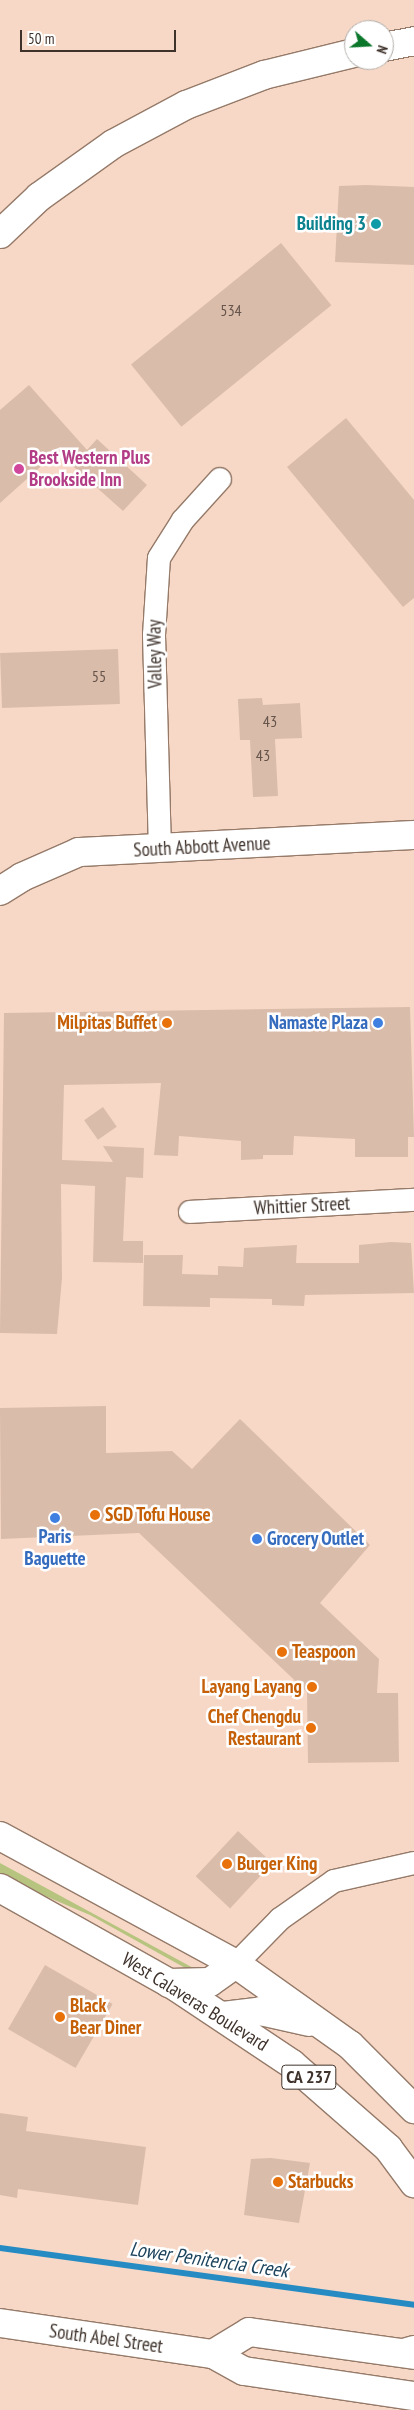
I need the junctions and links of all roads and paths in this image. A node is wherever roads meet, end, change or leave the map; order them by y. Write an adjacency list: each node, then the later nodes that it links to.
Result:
1 (414, 41): 2 (main road)
2 (394, 45)
3 (344, 55): 4 (main road)
4 (0, 234)
5 (220, 479): 7 (street, Valley Way)
6 (414, 835): 7 (main road, South Abbott Avenue)
7 (160, 850): 8 (main road, South Abbott Avenue)
8 (0, 891)
9 (414, 1200): 10 (street, Whittier Street)
10 (190, 1212)
11 (0, 1836): 14 (main road, CA 237)
12 (414, 1863): 14 (street)
13 (0, 1888): 15 (main road, West Calaveras Boulevard / CA 237)
14 (236, 1964): 15 (main road); 17 (main road, CA 237)
15 (169, 1983): 16 (main road, West Calaveras Boulevard / CA 237)
16 (222, 2016): 17 (main road); 19 (main road, West Calaveras Boulevard / CA 237)
17 (318, 2024): 18 (main road, CA 237)
18 (414, 2109)
19 (414, 2183)
20 (0, 2323): 22 (main road, South Abel Street)
21 (411, 2353): 22 (main road)
22 (213, 2354): 23 (main road, South Abel Street)
23 (414, 2396)

